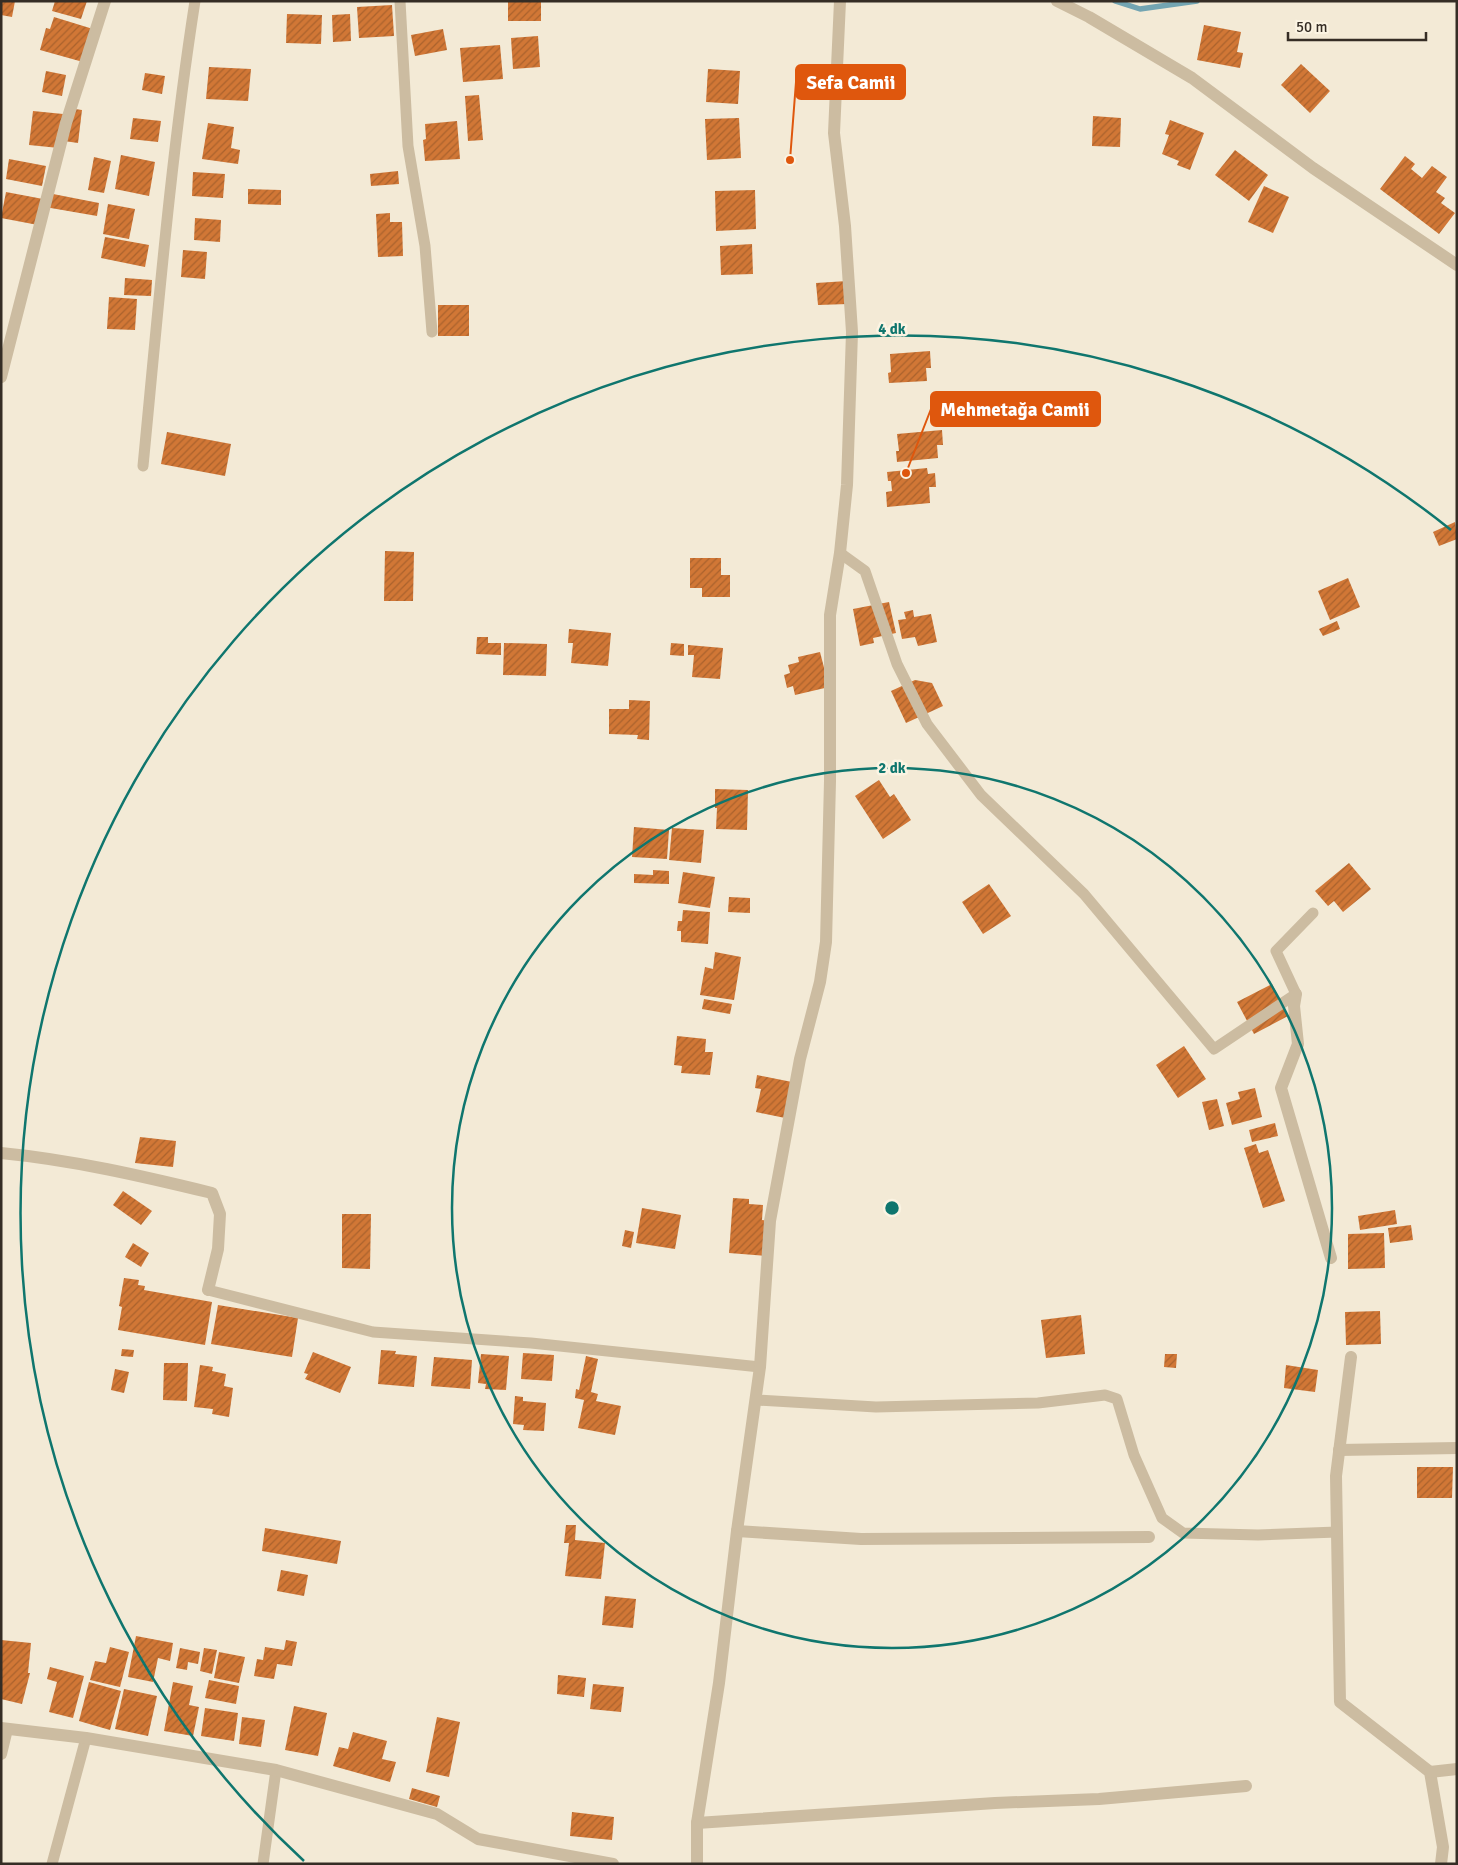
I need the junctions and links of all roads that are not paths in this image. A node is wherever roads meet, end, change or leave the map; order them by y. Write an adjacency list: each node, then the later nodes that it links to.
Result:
1 (105, 1): 8 (street)
2 (195, 1): 9 (lane)
3 (400, 1): 7 (lane)
4 (840, 1): 10 (street)
5 (1057, 1): 6 (street)
6 (1457, 265)
7 (432, 332)
8 (1, 377)
9 (143, 466)
10 (840, 553): 12 (lane); 17 (street)
11 (1312, 913): 12 (lane)
12 (1296, 994): 14 (street)
13 (1, 1153): 15 (street)
14 (1332, 1258)
15 (208, 1290): 17 (lane)
16 (1351, 1357): 20 (street)
17 (760, 1367): 18 (street)
18 (756, 1400): 21 (street); 22 (lane)
19 (1457, 1448): 20 (street)
20 (1339, 1450): 22 (street)
21 (737, 1531): 23 (street); 31 (street)
22 (1337, 1532): 29 (street)
23 (1149, 1537)
24 (4, 1728): 25 (street); 26 (street)
25 (86, 1738): 28 (street); 32 (lane)
26 (1, 1754)
27 (1457, 1769): 29 (street)
28 (276, 1770): 33 (lane); 34 (street)
29 (1430, 1772): 36 (street)
30 (1246, 1786): 31 (street)
31 (697, 1823): 35 (street)
32 (52, 1864)
33 (263, 1864)
34 (613, 1864)
35 (697, 1864)
36 (1441, 1864)

